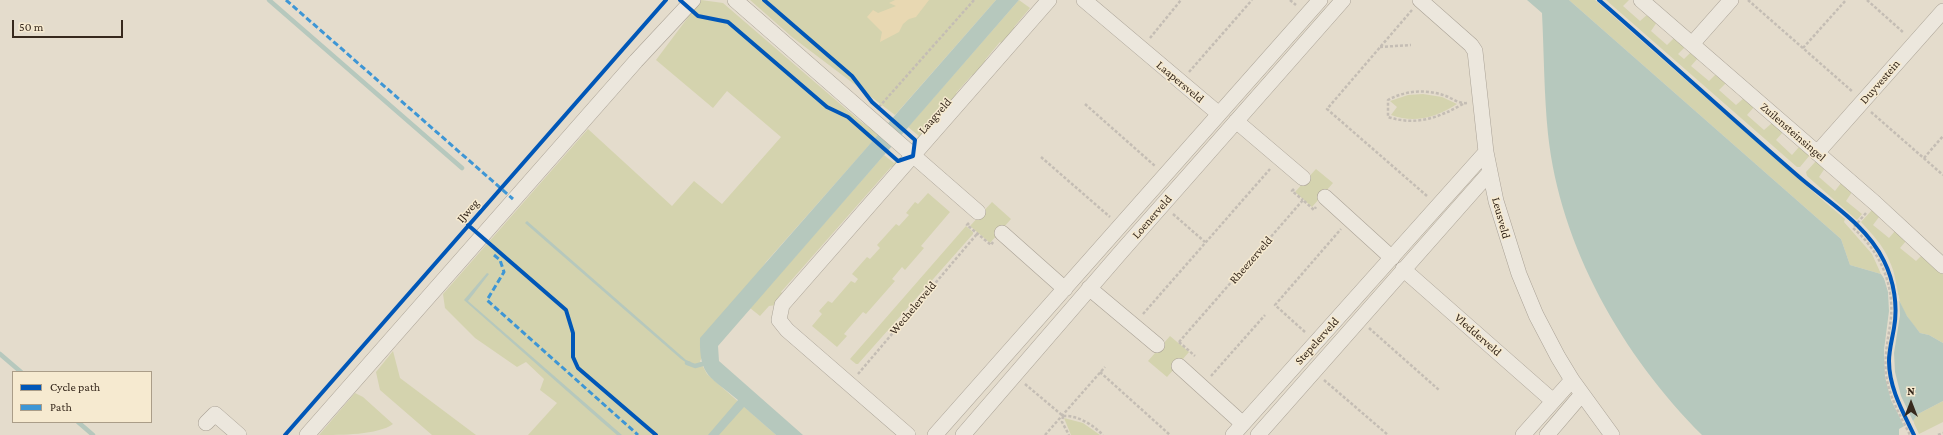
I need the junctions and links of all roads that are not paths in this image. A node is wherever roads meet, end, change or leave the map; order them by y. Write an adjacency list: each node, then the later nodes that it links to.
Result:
1 (693, 0): 36 (street)
2 (735, 0): 14 (street)
3 (1049, 0): 14 (street, Laagveld)
4 (1084, 0): 12 (street, Laapersveld)
5 (1320, 0): 12 (street, Loenerveld)
6 (1343, 0): 13 (street, Loenerveld)
7 (1420, 0): 15 (street, Leusveld)
8 (1641, 0): 11 (street, Zuilensteinsingel)
9 (1731, 0): 11 (street)
10 (1943, 11): 16 (street, Duyvestein)
11 (1692, 44): 16 (street, Zuilensteinsingel)
12 (1219, 114): 26 (street, Loenerveld)
13 (1236, 121): 18 (street); 25 (street, Loenerveld)
14 (908, 152): 20 (street); 37 (street, Laagveld)
15 (1486, 152): 17 (street, Leusveld); 22 (street, Stepelerveld)
16 (1817, 153): 23 (street, Zuilensteinsingel)
17 (1490, 172): 24 (street, Stepelerveld); 29 (street, Leusveld)
18 (1303, 178)
19 (1325, 197): 22 (street)
20 (978, 212)
21 (1002, 233): 26 (street)
22 (1392, 258): 33 (street, Stepelerveld)
23 (1942, 264)
24 (1403, 269): 31 (street, Vledderveld); 34 (street, Stepelerveld)
25 (1089, 288): 27 (street); 39 (street, Loenerveld)
26 (1065, 289): 38 (street, Loenerveld)
27 (1157, 345)
28 (1179, 366): 33 (street, Stepelerveld)
29 (1572, 380): 30 (street, Leusveld); 31 (street)
30 (1582, 394): 41 (street); 42 (street, Leusveld)
31 (1553, 401): 40 (street)
32 (206, 423): 35 (street)
33 (1238, 430)
34 (1259, 434)
35 (239, 435)
36 (307, 435)
37 (908, 435)
38 (935, 435)
39 (963, 435)
40 (1523, 435)
41 (1547, 435)
42 (1612, 435)

